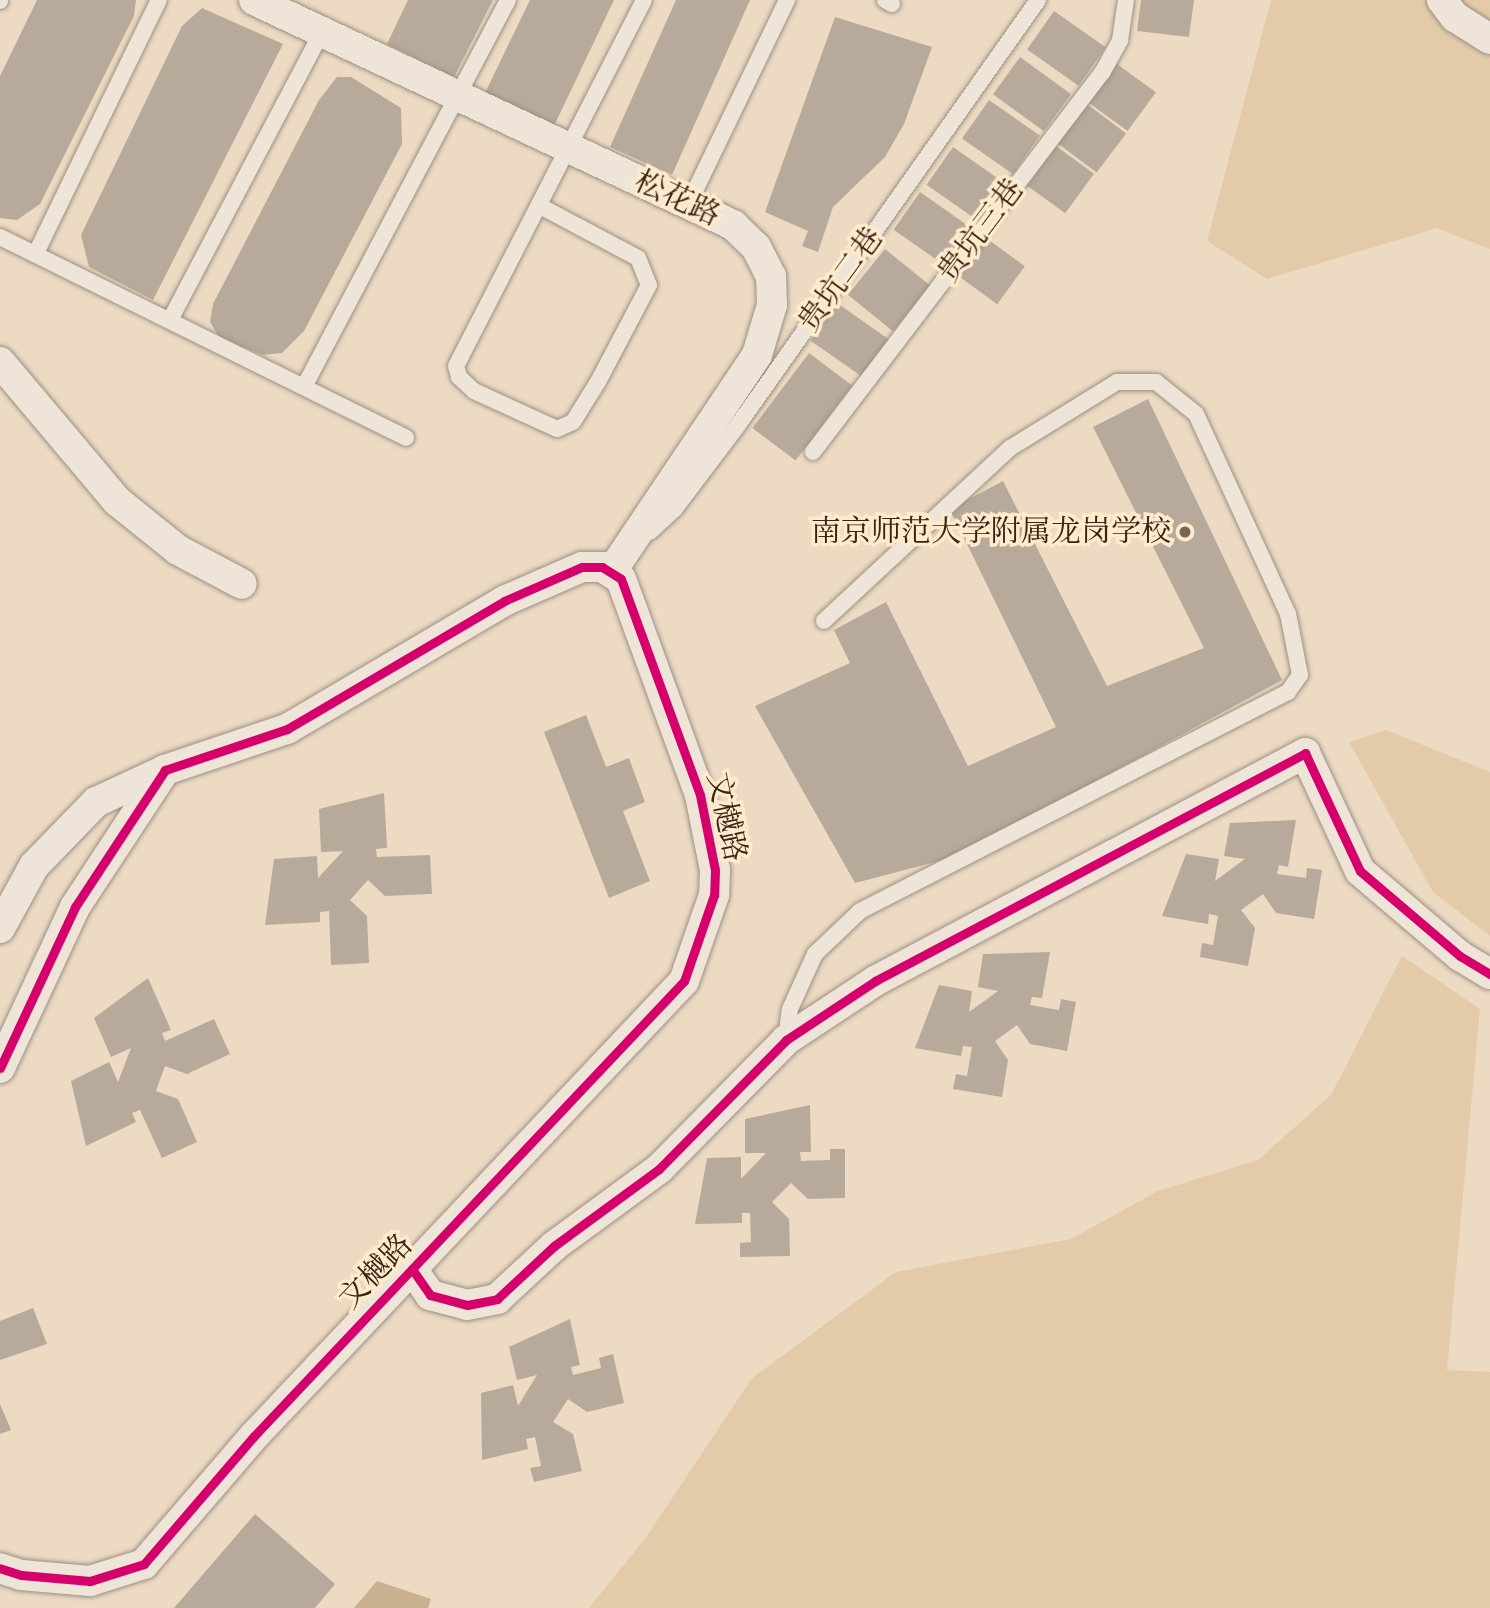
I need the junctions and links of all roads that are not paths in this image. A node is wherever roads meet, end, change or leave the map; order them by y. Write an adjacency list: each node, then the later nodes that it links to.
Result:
1 (159, 0): 16 (lane)
2 (254, 0): 9 (street, 松花路)
3 (508, 0): 11 (lane)
4 (644, 0): 12 (lane)
5 (787, 0): 14 (lane)
6 (1038, 0): 22 (lane, 贵坑二巷)
7 (1126, 0): 21 (lane, 贵坑三巷)
8 (1442, 0): 10 (street)
9 (322, 32): 11 (street, 松花路); 17 (lane)
10 (1490, 39)
11 (459, 97): 12 (street, 松花路); 19 (lane)
12 (570, 149): 13 (lane); 14 (street, 松花路)
13 (540, 205): 13 (lane)
14 (688, 205): 22 (street, 松花路)
15 (0, 237): 16 (lane)
16 (36, 253): 17 (lane)
17 (170, 320): 19 (lane)
18 (0, 362): 24 (street)
19 (305, 385): 20 (lane)
20 (406, 438)
21 (813, 452)
22 (629, 546): 23 (street, 松花路)
23 (612, 571): 26 (street); 31 (street, 文樾路)
24 (243, 584)
25 (824, 621): 29 (lane)
26 (166, 770): 27 (street); 30 (street)
27 (0, 928)
28 (1490, 974): 29 (street)
29 (786, 1040): 31 (street)
30 (0, 1068)
31 (412, 1269): 32 (street, 文樾路)
32 (0, 1568)

